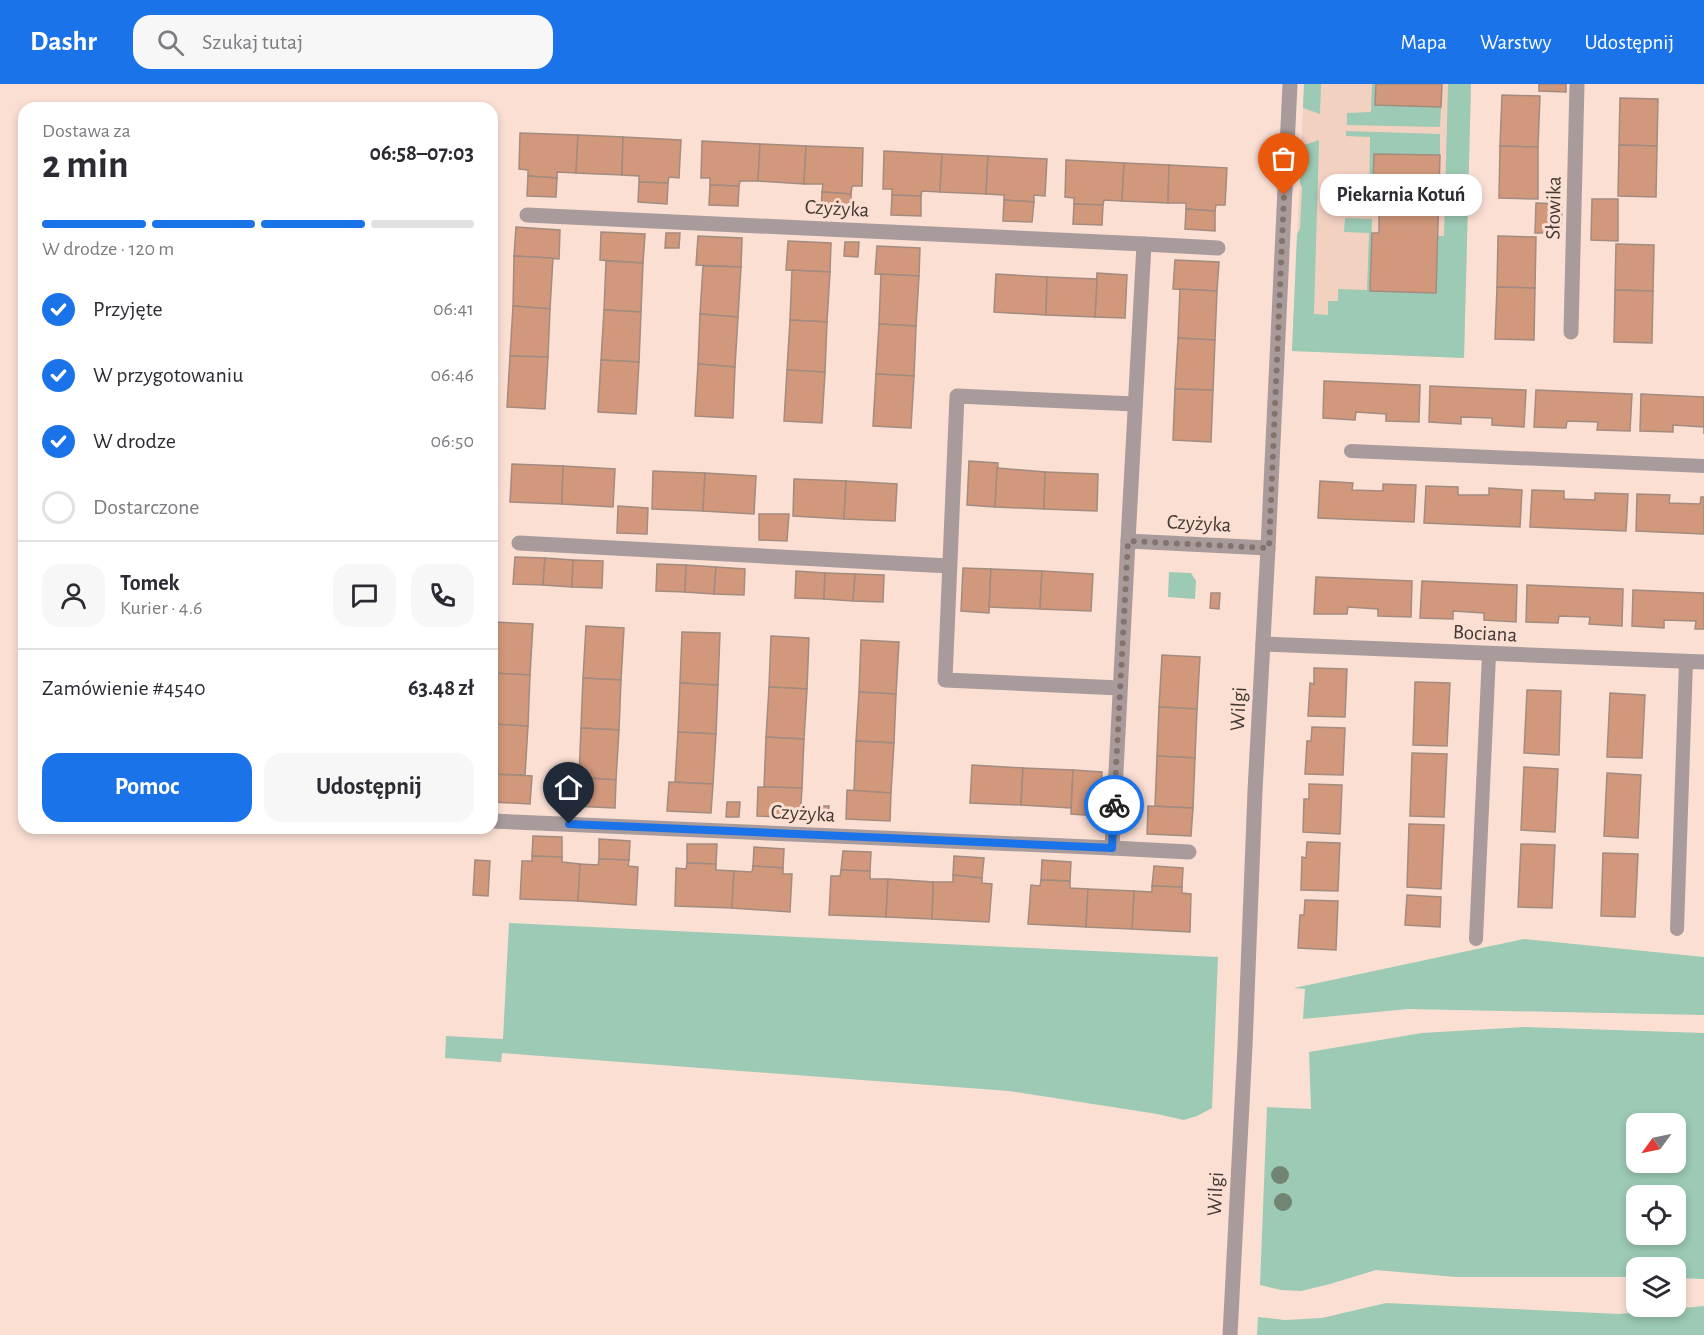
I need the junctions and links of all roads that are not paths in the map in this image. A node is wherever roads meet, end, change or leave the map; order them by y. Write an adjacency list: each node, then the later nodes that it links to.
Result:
1 (1290, 84): 12 (street, Wilgi)
2 (1577, 84): 6 (street, Słowika)
3 (527, 215): 4 (street, Czyżyka)
4 (1144, 244): 5 (street, Czyżyka); 7 (street)
5 (1218, 248)
6 (1571, 332)
7 (1135, 404): 10 (street); 13 (street)
8 (1352, 452): 9 (lane)
9 (1704, 466)
10 (1128, 541): 12 (street, Czyżyka); 18 (street)
11 (519, 543): 13 (street)
12 (1269, 548): 14 (street, Wilgi)
13 (949, 566): 18 (street)
14 (1263, 644): 15 (street, Bociana); 24 (street, Wilgi)
15 (1489, 655): 16 (street, Bociana); 23 (lane)
16 (1686, 662): 17 (street, Bociana); 22 (lane)
17 (1704, 662)
18 (1120, 688): 20 (street)
19 (498, 821): 20 (street, Czyżyka)
20 (1112, 848): 21 (street, Czyżyka)
21 (1189, 852)
22 (1677, 929)
23 (1476, 939)
24 (1230, 1335)

